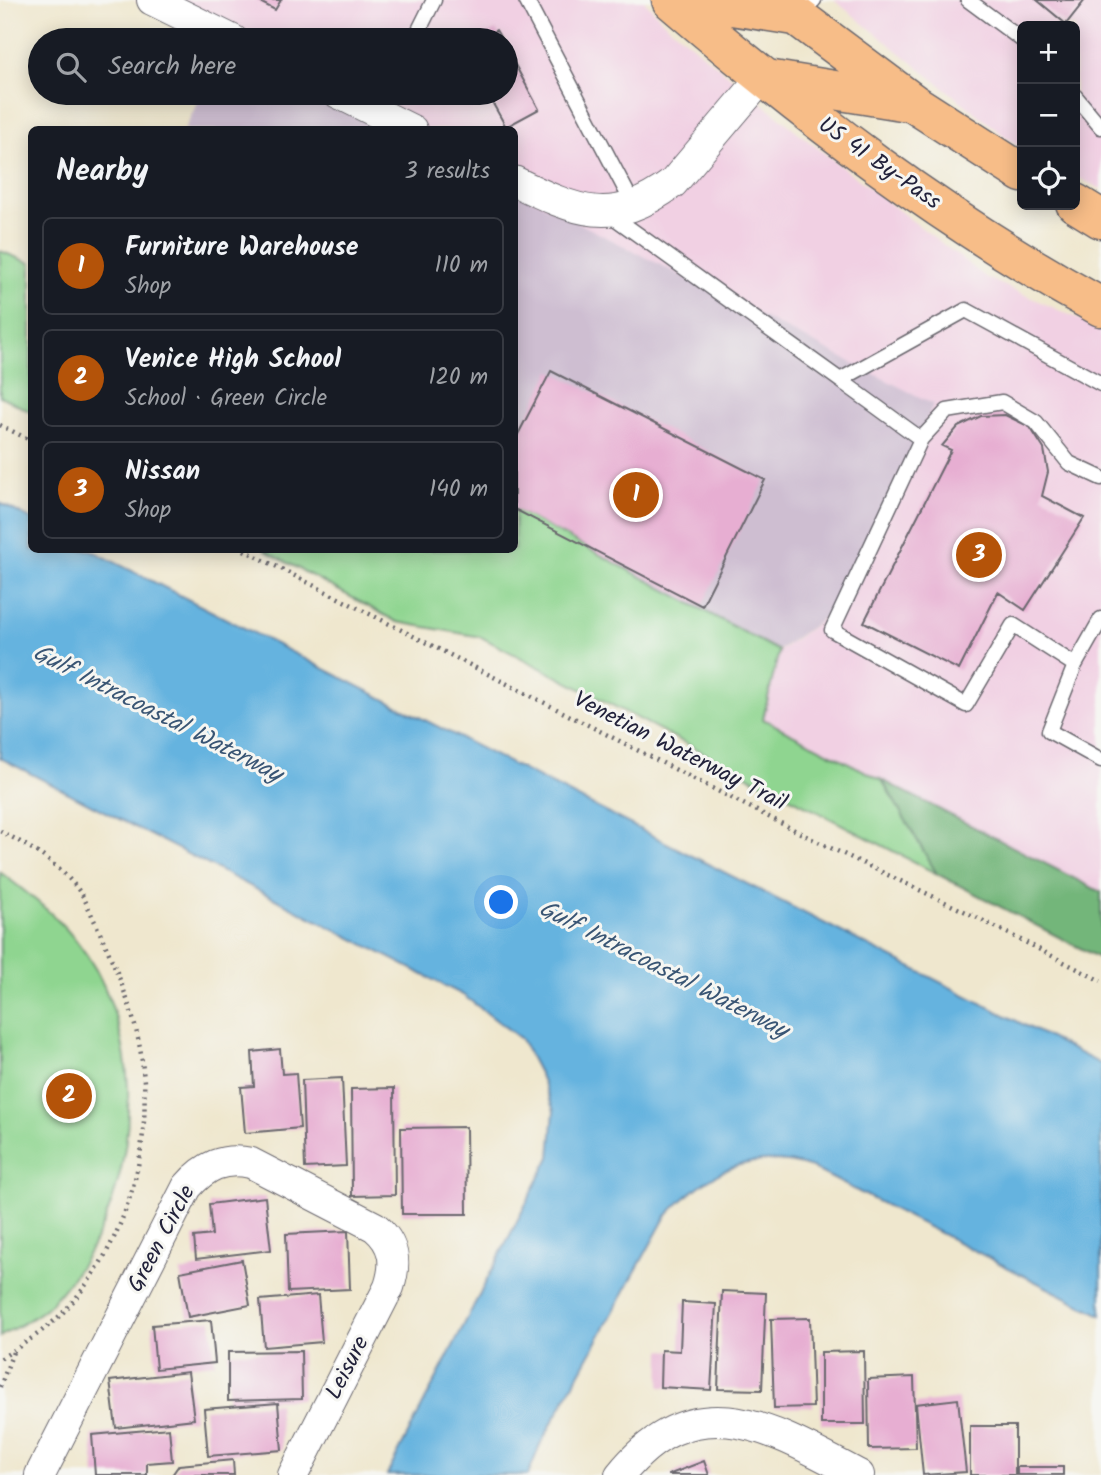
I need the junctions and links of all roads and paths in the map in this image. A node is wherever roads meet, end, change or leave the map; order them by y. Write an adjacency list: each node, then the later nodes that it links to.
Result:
1 (152, 0): 8 (street)
2 (435, 0): 9 (lane)
3 (526, 0): 20 (lane)
4 (671, 0): 11 (main road, US 41 By-Pass)
5 (693, 0): 7 (main road)
6 (968, 0): 10 (lane)
7 (795, 5): 13 (main road)
8 (209, 28)
9 (420, 28)
10 (1017, 36)
11 (762, 78): 13 (main road); 20 (street); 22 (main road, US 41 By-Pass)
12 (1080, 102): 16 (lane)
13 (913, 103): 17 (main road)
14 (385, 105): 15 (street)
15 (408, 126)
16 (1101, 127)
17 (1017, 170)
18 (518, 182): 20 (street)
19 (1080, 206): 21 (main road)
20 (620, 209): 23 (lane)
21 (1101, 219)
22 (1101, 307)
23 (840, 380): 24 (lane); 27 (lane)
24 (1101, 384)
25 (0, 425): 26 (path)
26 (28, 439)
27 (921, 439): 28 (lane); 31 (lane)
28 (1101, 478)
29 (250, 553): 34 (path, Venetian Waterway Trail)
30 (1101, 619): 31 (lane)
31 (1075, 665): 32 (lane)
32 (1101, 760)
33 (0, 831): 36 (path)
34 (1101, 981)
35 (395, 1258): 40 (street, Green Circle); 41 (street, Leisure)
36 (13, 1350): 37 (path); 38 (path)
37 (0, 1359)
38 (0, 1387)
39 (845, 1472): 42 (street)
40 (40, 1475)
41 (293, 1475)
42 (620, 1475)

